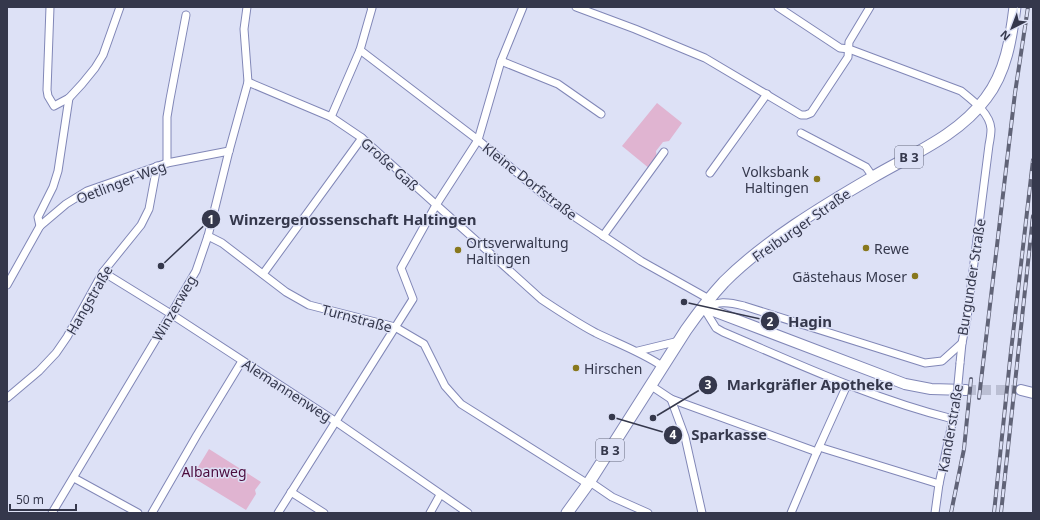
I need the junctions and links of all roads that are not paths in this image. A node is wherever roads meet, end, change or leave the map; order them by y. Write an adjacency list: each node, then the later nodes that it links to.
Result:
1 (50, 7): 16 (street)
2 (120, 7): 16 (street)
3 (246, 7): 14 (street)
4 (371, 7): 12 (street)
5 (523, 7): 13 (street)
6 (576, 7): 15 (street)
7 (778, 7): 11 (street, Burgunder Straße)
8 (870, 7): 11 (street)
9 (1015, 7): 17 (main road, Freiburger Straße / B 3)
10 (186, 15): 25 (street)
11 (849, 49): 15 (street); 17 (street, Burgunder Straße)
12 (360, 50): 19 (street); 22 (street, Kleine Dorfstraße)
13 (501, 61): 18 (street); 22 (street)
14 (248, 82): 19 (street, Große Gaß); 23 (street, Winzerweg)
15 (767, 94): 27 (street)
16 (69, 98): 30 (street)
17 (979, 107): 28 (main road, Freiburger Straße / B 3); 40 (street, Burgunder Straße)
18 (600, 114)
19 (331, 117): 21 (street, Große Gaß)
20 (802, 133): 28 (street)
21 (362, 138): 29 (street, Große Gaß); 34 (street)
22 (478, 140): 29 (street); 32 (street, Kleine Dorfstraße)
23 (229, 151): 25 (street, Oetlinger Weg); 31 (street, Winzerweg)
24 (664, 152): 32 (street)
25 (167, 163): 26 (street, Oetlinger Weg)
26 (157, 166): 30 (street, Oetlinger Weg); 33 (street, Hangstraße)
27 (710, 173)
28 (873, 177): 36 (main road, Freiburger Straße / B 3)
29 (436, 204): 38 (street); 41 (street, Große Gaß)
30 (40, 226): 35 (street, Oetlinger Weg)
31 (208, 236): 34 (street, Turnstraße); 37 (street, Winzerweg)
32 (603, 236): 36 (street, Kleine Dorfstraße)
33 (103, 272): 37 (street, Alemannenweg); 49 (street, Hangstraße)
34 (263, 274): 38 (street, Turnstraße)
35 (7, 285)
36 (706, 303): 39 (main road, Freiburger Straße / B 3); 40 (street, Burgunder Straße); 45 (street); 46 (street)
37 (171, 314): 42 (street, Alemannenweg); 54 (street, Winzerweg)
38 (395, 327): 52 (street); 55 (street, Turnstraße)
39 (679, 341): 41 (street); 43 (main road, Freiburger Straße / B 3)
40 (962, 343): 51 (street, Kanderstraße, bridge)
41 (638, 351): 43 (street, Große Gaß)
42 (242, 361): 52 (street, Alemannenweg); 61 (street)
43 (662, 366): 44 (main road, Freiburger Straße / B 3)
44 (650, 385): 50 (street); 55 (main road, Freiburger Straße / B 3)
45 (847, 385): 51 (street); 53 (street)
46 (966, 390)
47 (1021, 390): 48 (street)
48 (1033, 393)
49 (7, 398)
50 (670, 399): 53 (street); 68 (street)
51 (953, 419): 56 (street, Kanderstraße)
52 (335, 421): 57 (street); 58 (street, Alemannenweg)
53 (818, 449): 56 (street); 69 (street)
54 (74, 478): 59 (street, Winzerweg); 60 (street)
55 (588, 484): 66 (main road, Freiburger Straße / B 3); 67 (street, Turnstraße)
56 (940, 484): 70 (street, Kanderstraße)
57 (291, 492): 62 (street); 63 (street)
58 (440, 495): 64 (street); 65 (street, Alemannenweg)
59 (52, 513)
60 (138, 513)
61 (152, 513)
62 (278, 513)
63 (324, 513)
64 (430, 513)
65 (468, 513)
66 (567, 513)
67 (648, 513)
68 (702, 513)
69 (791, 513)
70 (935, 513)

